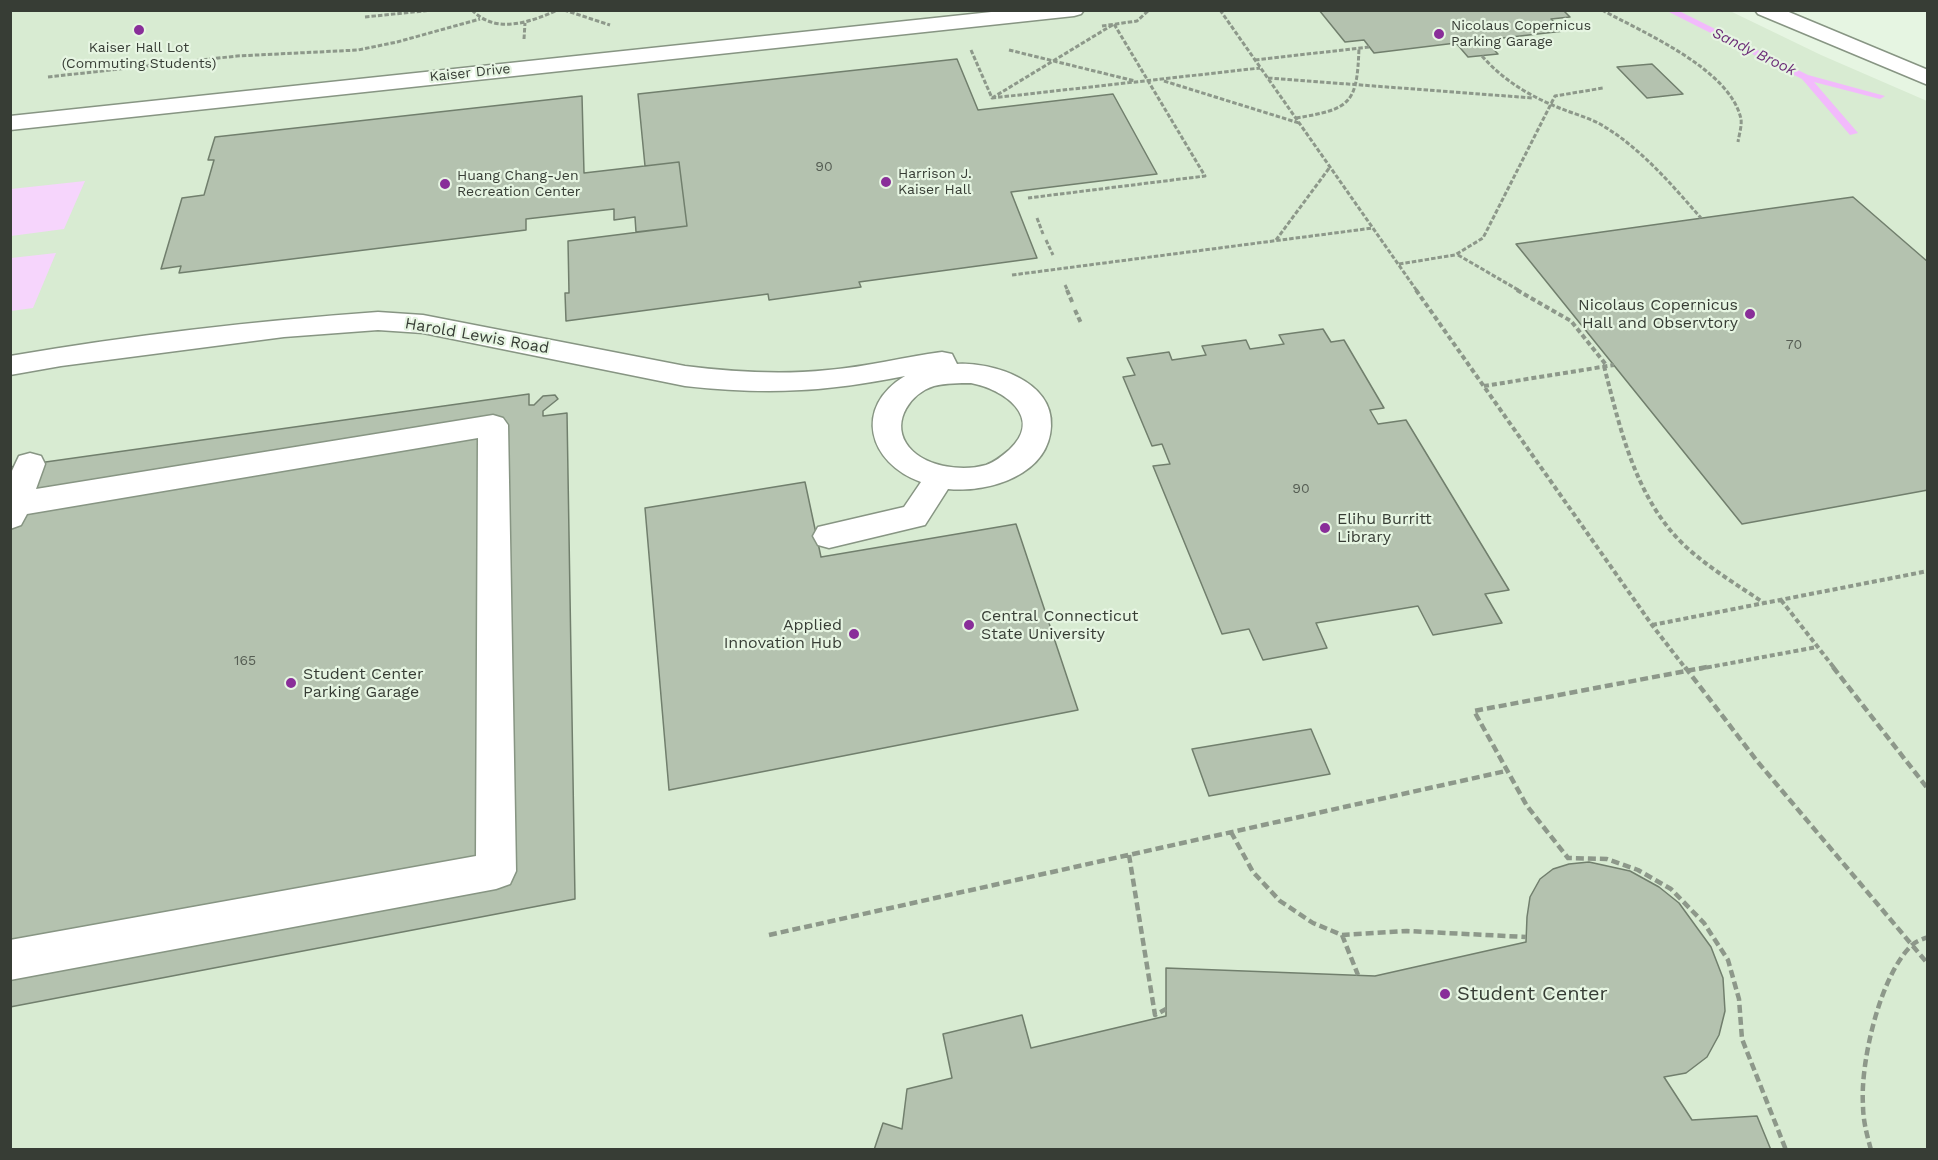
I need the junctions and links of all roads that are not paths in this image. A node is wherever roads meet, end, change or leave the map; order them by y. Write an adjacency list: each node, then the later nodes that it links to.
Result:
1 (1074, 10): 3 (street, Kaiser Drive)
2 (1766, 10): 4 (street)
3 (933, 17): 5 (street, Kaiser Drive)
4 (1928, 78)
5 (10, 123)
6 (10, 366): 7 (street, Harold Lewis Road)
7 (944, 367): 9 (street); 9 (street)
8 (30, 464): 10 (street)
9 (940, 477): 11 (street)
10 (13, 510): 12 (street)
11 (829, 536)
12 (10, 960)

